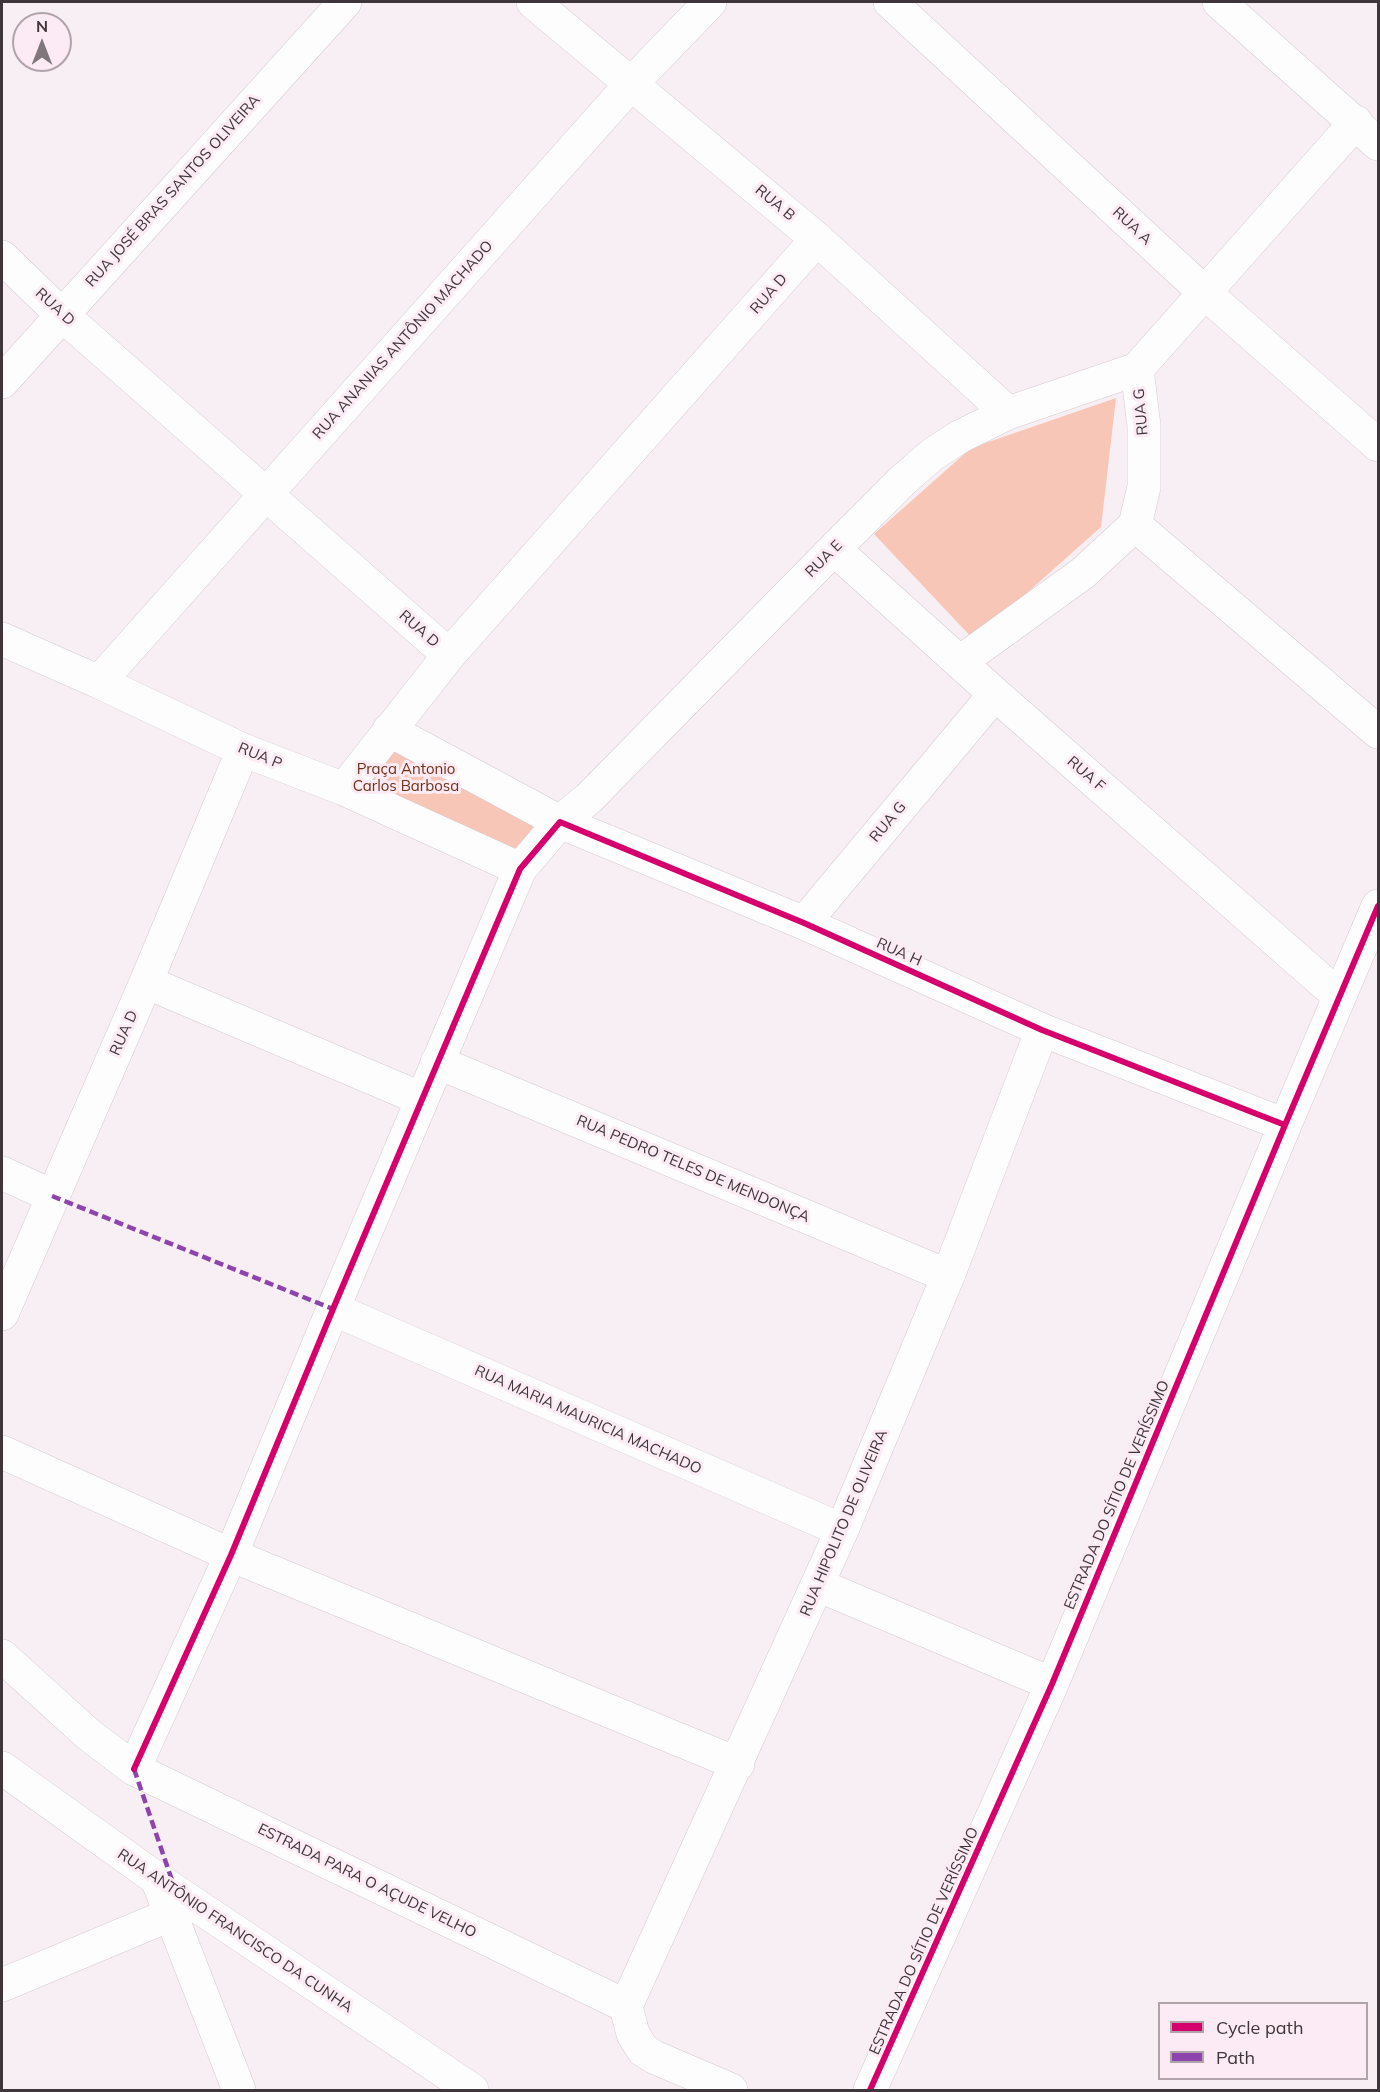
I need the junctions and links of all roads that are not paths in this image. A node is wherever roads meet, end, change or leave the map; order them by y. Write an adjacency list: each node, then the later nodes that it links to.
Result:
1 (345, 2): 11 (street, RUA JOSÉ BRAS SANTOS OLIVEIRA)
2 (533, 2): 6 (street, RUA B)
3 (710, 2): 6 (street, RUA ANANIAS ANTÔNIO MACHADO)
4 (890, 2): 10 (street, RUA A)
5 (1219, 2): 7 (street)
6 (632, 82): 8 (street, RUA B); 16 (street, RUA ANANIAS ANTÔNIO MACHADO)
7 (1367, 133): 10 (street, RUA G)
8 (817, 239): 14 (street, RUA B); 20 (street, RUA D)
9 (2, 257): 11 (street, RUA D)
10 (1205, 293): 12 (street, RUA G); 15 (street, RUA A)
11 (61, 314): 13 (street, RUA JOSÉ BRAS SANTOS OLIVEIRA); 16 (street, RUA D)
12 (1137, 369): 14 (street, RUA E); 17 (street, RUA G)
13 (2, 382)
14 (1008, 413): 18 (street, RUA E)
15 (1378, 445)
16 (266, 494): 20 (street, RUA D); 22 (street, RUA ANANIAS ANTÔNIO MACHADO)
17 (1135, 525): 21 (street); 25 (street)
18 (834, 549): 21 (street, RUA F); 28 (street, RUA E)
19 (2, 639): 22 (street, RUA P)
20 (449, 655): 24 (street)
21 (960, 662): 23 (street, RUA F)
22 (99, 682): 26 (street, RUA P)
23 (995, 694): 31 (street, RUA G); 33 (street, RUA F)
24 (389, 729): 27 (street); 28 (street, RUA H)
25 (1378, 732)
26 (243, 750): 27 (street, RUA P); 32 (street, RUA D)
27 (344, 789): 29 (street, RUA P)
28 (560, 822): 29 (street); 31 (street, RUA H)
29 (520, 869): 35 (street)
30 (1378, 906): 33 (street, ESTRADA DO SÍTIO DE VERÍSSIMO)
31 (804, 923): 34 (street, RUA H)
32 (146, 982): 36 (street); 39 (street, RUA D)
33 (1339, 996): 37 (street, ESTRADA DO SÍTIO DE VERÍSSIMO)
34 (1042, 1030): 37 (street, RUA H); 40 (street, RUA HIPOLITO DE OLIVEIRA)
35 (437, 1062): 36 (street); 40 (street, RUA PEDRO TELES DE MENDONÇA)
36 (422, 1099): 41 (street)
37 (1285, 1125): 48 (street, ESTRADA DO SÍTIO DE VERÍSSIMO)
38 (2, 1173): 39 (street)
39 (52, 1196): 42 (street, RUA D)
40 (948, 1276): 44 (street, RUA HIPOLITO DE OLIVEIRA)
41 (333, 1309): 44 (street, RUA MARIA MAURICIA MACHADO); 45 (street)
42 (2, 1314)
43 (2, 1452): 45 (street)
44 (842, 1530): 46 (street, RUA HIPOLITO DE OLIVEIRA)
45 (231, 1556): 49 (street); 51 (street)
46 (818, 1585): 48 (street); 49 (street, RUA HIPOLITO DE OLIVEIRA)
47 (2, 1656): 51 (street, ESTRADA PARA O AÇUDE VELHO)
48 (1052, 1684): 58 (street, ESTRADA DO SÍTIO DE VERÍSSIMO)
49 (738, 1764): 54 (street, RUA HIPOLITO DE OLIVEIRA)
50 (2, 1768): 52 (street, RUA ANTÔNIO FRANCISCO DA CUNHA)
51 (134, 1769): 54 (street, ESTRADA PARA O AÇUDE VELHO)
52 (183, 1910): 53 (street); 55 (street); 56 (street, RUA ANTÔNIO FRANCISCO DA CUNHA)
53 (2, 1985)
54 (626, 2006): 57 (street)
55 (239, 2091)
56 (472, 2091)
57 (731, 2091)
58 (870, 2091)

